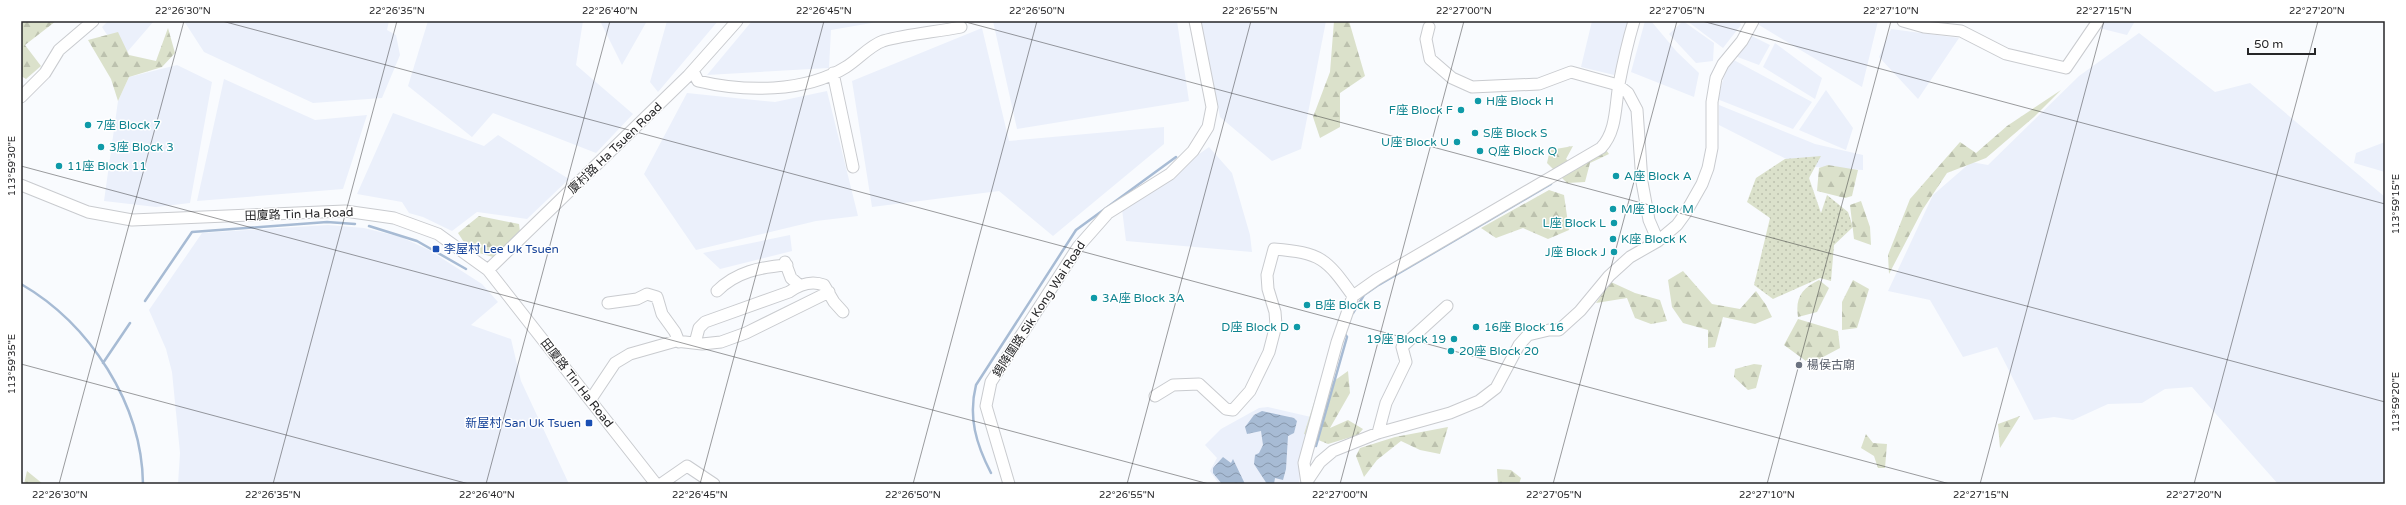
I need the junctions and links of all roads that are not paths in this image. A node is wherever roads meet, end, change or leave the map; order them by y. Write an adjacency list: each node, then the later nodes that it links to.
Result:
1 (737, 21): 10 (street, 廈村路 Ha Tsuen Road)
2 (1195, 21): 34 (street, 錫降圍路 Sik Kong Wai Road)
3 (1634, 21): 12 (street)
4 (1753, 21): 16 (street)
5 (1903, 21): 6 (street)
6 (2098, 21)
7 (91, 22): 13 (street)
8 (1428, 27): 12 (street)
9 (961, 28): 11 (street)
10 (693, 71): 11 (street); 17 (street, 廈村路 Ha Tsuen Road)
11 (834, 73): 14 (street)
12 (1618, 85): 16 (street); 21 (street)
13 (21, 97)
14 (853, 167)
15 (21, 185): 17 (street, 田廈路 Tin Ha Road)
16 (1658, 241): 29 (street)
17 (488, 270): 28 (street, 田廈路 Tin Ha Road)
18 (799, 285): 19 (street); 20 (street); 26 (street)
19 (717, 291)
20 (829, 292): 24 (street); 26 (street)
21 (1353, 296): 27 (street); 30 (street)
22 (608, 303): 25 (street)
23 (1447, 306): 29 (street)
24 (843, 312)
25 (678, 342): 26 (street); 28 (street)
26 (695, 343)
27 (1155, 396)
28 (591, 399): 31 (street, 田廈路 Tin Ha Road)
29 (1378, 432): 30 (street)
30 (1308, 482)
31 (656, 484)
32 (661, 484): 33 (street)
33 (714, 484)
34 (1009, 484)

